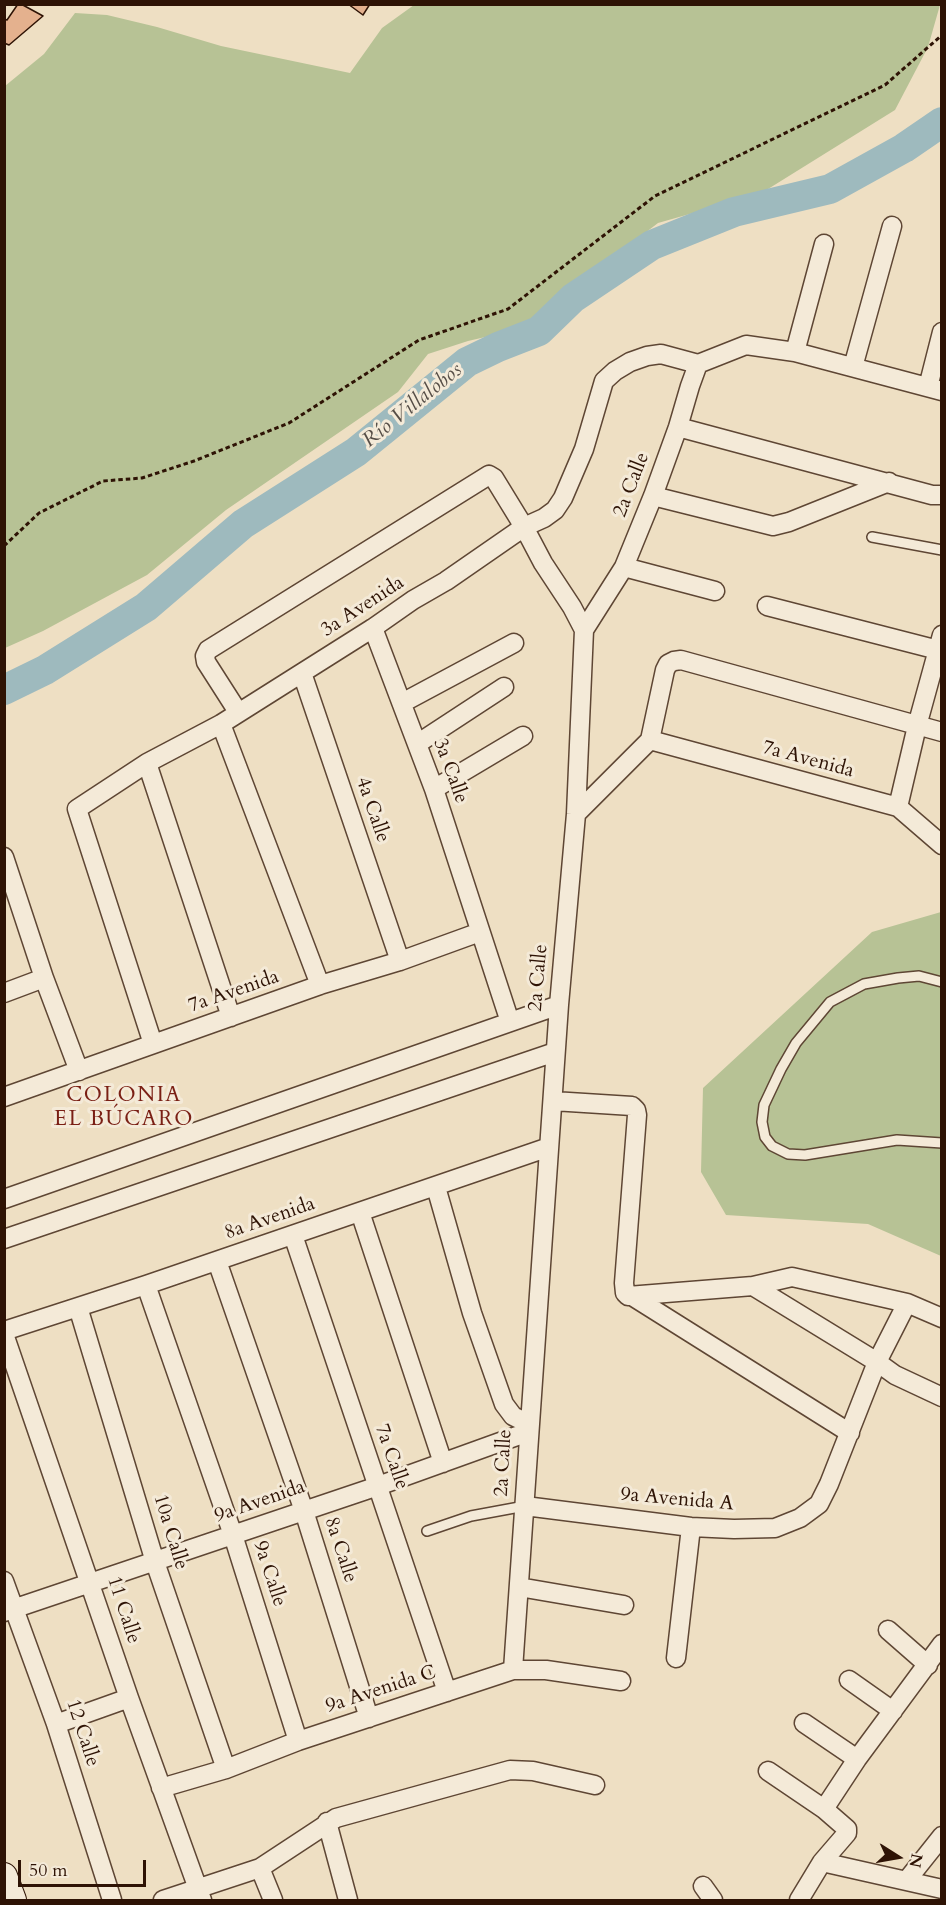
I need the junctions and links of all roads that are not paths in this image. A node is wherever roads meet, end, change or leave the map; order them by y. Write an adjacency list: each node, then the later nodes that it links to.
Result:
1 (892, 226): 6 (street)
2 (824, 244): 4 (street)
3 (942, 332): 7 (street)
4 (795, 352): 5 (street); 6 (street)
5 (698, 364): 8 (street, 2a Calle); 12 (street, 3a Avenida)
6 (853, 367): 7 (street)
7 (935, 389)
8 (678, 428): 9 (street); 11 (street, 2a Calle)
9 (889, 482): 10 (street); 11 (street)
10 (942, 495)
11 (653, 496): 15 (street, 2a Calle)
12 (524, 527): 18 (street, 3a Avenida); 19 (street); 25 (street)
13 (872, 537): 14 (lane)
14 (942, 550)
15 (624, 567): 16 (street); 19 (street, 2a Calle)
16 (715, 591)
17 (767, 606): 21 (street)
18 (374, 628): 22 (street, 3a Avenida); 24 (street, 3a Calle)
19 (584, 630): 35 (street, 2a Calle)
20 (514, 643): 24 (street)
21 (940, 646): 27 (street)
22 (302, 673): 25 (street, 3a Avenida); 39 (street, 4a Calle)
23 (504, 687): 31 (street)
24 (402, 703): 31 (street, 3a Calle)
25 (238, 712): 26 (street, 3a Avenida)
26 (221, 724): 32 (street, 3a Avenida); 42 (street)
27 (917, 726): 28 (street); 30 (street); 34 (street)
28 (942, 732)
29 (523, 736): 33 (street)
30 (650, 740): 34 (street, 7a Avenida); 35 (street)
31 (417, 744): 33 (street, 3a Calle)
32 (147, 763): 45 (street); 47 (street, 3a Avenida)
33 (434, 789): 38 (street, 3a Calle)
34 (898, 807): 36 (street, 7a Avenida)
35 (576, 814): 44 (street, 2a Calle)
36 (942, 845)
37 (4, 857): 40 (street)
38 (480, 932): 39 (street, 7a Avenida); 46 (street, 3a Calle)
39 (400, 961): 42 (street, 7a Avenida)
40 (44, 978): 43 (street); 49 (street)
41 (942, 982): 52 (lane)
42 (320, 985): 45 (street, 7a Avenida)
43 (4, 993)
44 (559, 1005): 46 (street); 48 (street, 2a Calle)
45 (231, 1017): 47 (street, 7a Avenida)
46 (510, 1022): 55 (street)
47 (153, 1044): 49 (street, 7a Avenida)
48 (555, 1052): 51 (street, 2a Calle); 58 (street)
49 (79, 1071): 50 (street, 7a Avenida)
50 (4, 1097)
51 (553, 1101): 53 (street, 2a Calle); 62 (street)
52 (942, 1143)
53 (549, 1147): 54 (street, 8a Avenida); 69 (street, 2a Calle)
54 (436, 1187): 56 (street, 8a Avenida); 69 (street)
55 (4, 1199)
56 (360, 1212): 57 (street, 8a Avenida); 71 (street)
57 (293, 1235): 59 (street, 8a Avenida); 72 (street, 7a Calle)
58 (4, 1239)
59 (217, 1261): 60 (street, 8a Avenida); 74 (street, 8a Calle)
60 (146, 1285): 64 (street, 8a Avenida); 77 (street, 9a Calle)
61 (753, 1286): 62 (street); 63 (street); 67 (street)
62 (632, 1296): 70 (street)
63 (907, 1303): 65 (street); 67 (street)
64 (78, 1307): 66 (street, 8a Avenida); 78 (street, 10a Calle)
65 (942, 1318)
66 (4, 1332): 80 (street, 11 Calle)
67 (877, 1362): 68 (street); 70 (street)
68 (942, 1397)
69 (529, 1428): 71 (street, 9a Avenida); 73 (street, 2a Calle)
70 (850, 1433): 75 (street, 9a Avenida A)
71 (443, 1463): 72 (street, 9a Avenida)
72 (378, 1486): 74 (street, 9a Avenida); 91 (street, 7a Calle)
73 (525, 1506): 75 (street, 9a Avenida A); 76 (lane); 81 (street, 2a Calle)
74 (304, 1511): 77 (street, 9a Avenida); 94 (street, 8a Calle)
75 (691, 1527): 86 (street)
76 (427, 1531)
77 (233, 1535): 78 (street, 9a Avenida); 97 (street, 9a Calle)
78 (156, 1562): 80 (street, 9a Avenida); 99 (street, 10a Calle)
79 (4, 1581): 83 (street, 12 Calle)
80 (90, 1583): 83 (street, 9a Avenida); 92 (street, 11 Calle)
81 (519, 1587): 82 (street); 88 (street, 2a Calle)
82 (624, 1605)
83 (9, 1611): 96 (street, 12 Calle)
84 (888, 1630): 87 (street)
85 (942, 1644): 87 (street)
86 (676, 1658)
87 (928, 1665): 93 (street)
88 (513, 1670): 90 (street, 9a Avenida C); 91 (street, 9a Avenida C)
89 (849, 1680): 93 (street)
90 (621, 1681)
91 (447, 1692): 94 (street, 9a Avenida C)
92 (129, 1698): 96 (street); 102 (street, 11 Calle)
93 (892, 1711): 98 (street)
94 (369, 1718): 97 (street, 9a Avenida C)
95 (804, 1723): 98 (street)
96 (56, 1724): 113 (street, 12 Calle)
97 (298, 1741): 99 (street, 9a Avenida C)
98 (857, 1759): 103 (street)
99 (226, 1769): 102 (street, 9a Avenida C)
100 (768, 1771): 103 (street)
101 (595, 1785): 104 (street)
102 (161, 1788): 111 (street, 11 Calle)
103 (824, 1809): 106 (street)
104 (327, 1822): 107 (street); 116 (street)
105 (942, 1836): 109 (street)
106 (822, 1862): 109 (street); 117 (street)
107 (260, 1868): 111 (street); 115 (street)
108 (4, 1876): 112 (main road)
109 (907, 1880): 110 (street)
110 (942, 1889)
111 (200, 1895): 114 (street)
112 (13, 1900)
113 (112, 1900)
114 (163, 1900)
115 (273, 1900)
116 (348, 1900)
117 (799, 1900)

